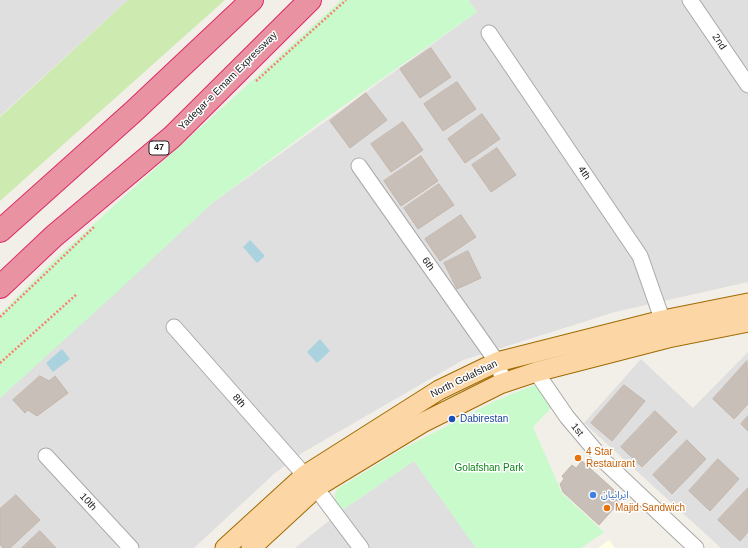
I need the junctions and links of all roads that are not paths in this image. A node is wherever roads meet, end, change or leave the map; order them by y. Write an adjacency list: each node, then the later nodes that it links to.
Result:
1 (252, 0): 7 (highway)
2 (310, 0): 8 (highway, Yadegar-e Emam Expressway / 47)
3 (690, 0): 5 (street, 2nd)
4 (489, 33): 12 (street, 4th)
5 (745, 75)
6 (359, 166): 13 (street, 6th)
7 (0, 231)
8 (0, 287)
9 (748, 303): 12 (main road, North Golafshan)
10 (748, 322): 12 (main road, North Golafshan)
11 (174, 327): 17 (street, 8th)
12 (666, 329): 13 (main road, North Golafshan); 14 (main road, North Golafshan)
13 (497, 362): 15 (street, 6th); 17 (main road, North Golafshan)
14 (536, 372): 15 (main road, North Golafshan); 22 (street, 1st)
15 (504, 383): 17 (main road, North Golafshan)
16 (46, 456): 18 (street, 10th)
17 (310, 482): 19 (main road, North Golafshan); 20 (main road, North Golafshan); 21 (street, 8th)
18 (130, 548)
19 (225, 548)
20 (251, 548)
21 (361, 548)
22 (696, 548)

